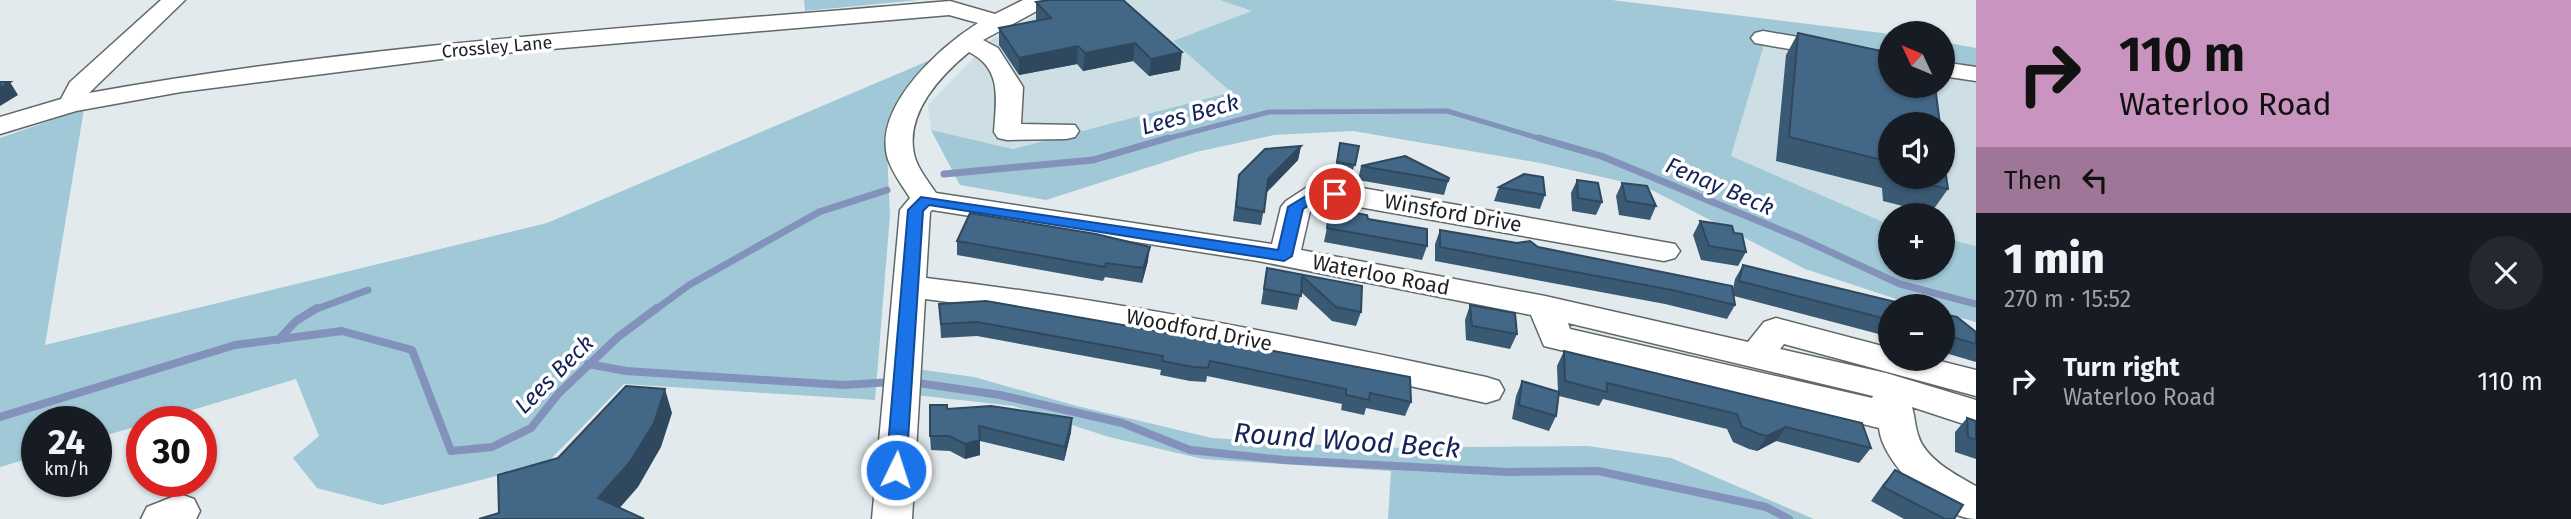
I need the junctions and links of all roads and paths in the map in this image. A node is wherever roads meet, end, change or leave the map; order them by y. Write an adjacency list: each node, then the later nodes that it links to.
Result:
1 (174, 0): 9 (street)
2 (1040, 0): 3 (street)
3 (998, 22): 5 (street); 9 (street, Crossley Lane)
4 (1763, 38): 6 (street)
5 (967, 41): 11 (street); 12 (street)
6 (1878, 58)
7 (1976, 74): 8 (street)
8 (1955, 78)
9 (71, 104): 10 (street, Crossley Lane)
10 (0, 126)
11 (1066, 131)
12 (926, 200): 14 (street, Waterloo Road); 15 (street)
13 (1664, 251): 14 (street, Winsford Drive)
14 (1284, 256): 16 (street, Waterloo Road)
15 (910, 287): 19 (street, Woodford Drive); 23 (street)
16 (1545, 307): 17 (street, Waterloo Road); 20 (street, Waterloo Road)
17 (1758, 355): 18 (street); 20 (street, Waterloo Road)
18 (1976, 383)
19 (1486, 390)
20 (1892, 402): 21 (street, Waterloo Road); 22 (street)
21 (1976, 414)
22 (1976, 505)
23 (892, 519)

